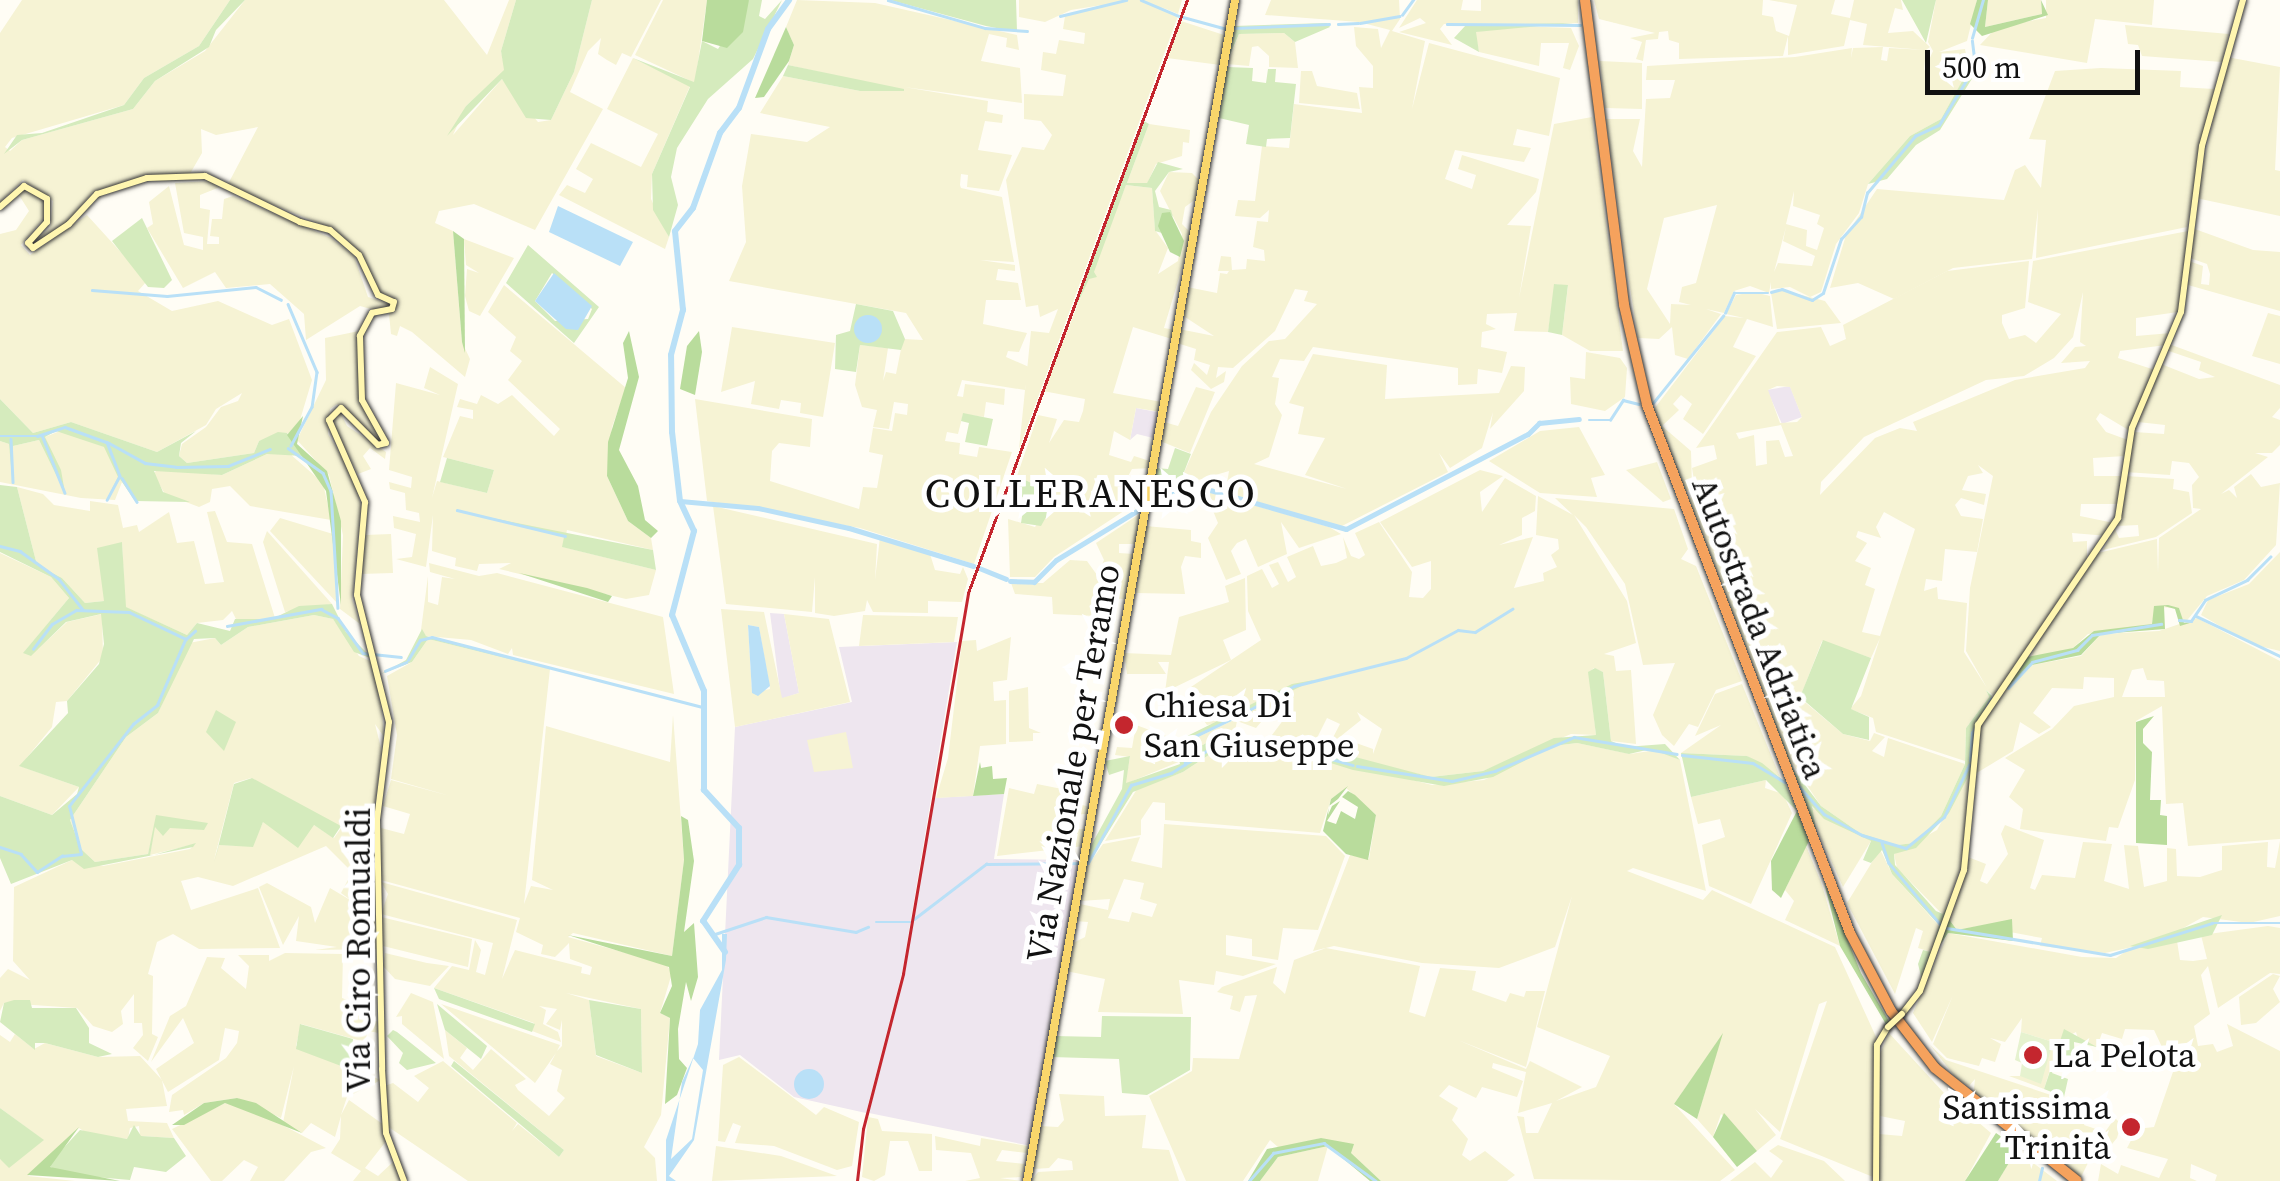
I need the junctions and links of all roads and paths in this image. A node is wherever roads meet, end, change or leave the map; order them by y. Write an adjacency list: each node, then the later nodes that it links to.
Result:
1 (1236, 0): 6 (main road, Via Nazionale per Teramo)
2 (1583, 0): 8 (highway, Autostrada Adriatica)
3 (2243, 0): 7 (main road, bridge)
4 (0, 207): 5 (main road, Via Ciro Romualdi)
5 (404, 1181)
6 (1027, 1181)
7 (1876, 1181)
8 (2073, 1181)

